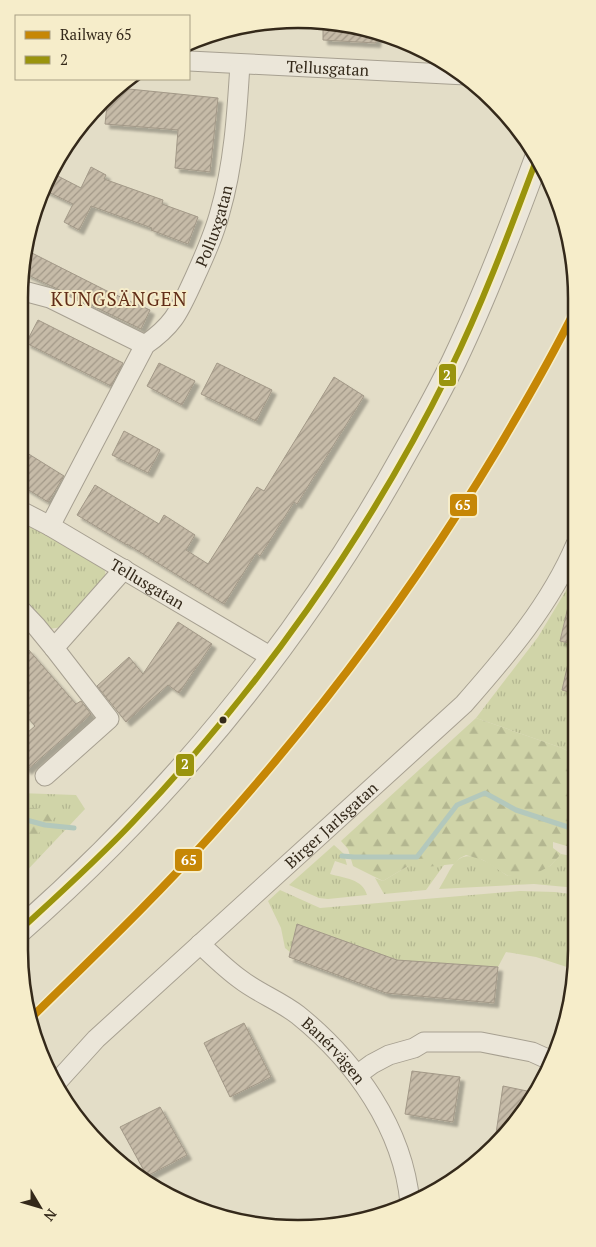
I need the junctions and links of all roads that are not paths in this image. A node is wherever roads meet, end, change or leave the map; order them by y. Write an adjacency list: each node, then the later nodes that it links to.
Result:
1 (190, 61): 2 (street, Tellusgatan)
2 (240, 64): 3 (street, Tellusgatan); 6 (street, Polluxgatan)
3 (450, 74)
4 (534, 166): 13 (street)
5 (28, 292): 6 (street)
6 (145, 346): 8 (street, Polluxgatan)
7 (28, 515): 8 (street, Tellusgatan)
8 (50, 526): 10 (street, Tellusgatan)
9 (568, 561): 16 (street, Birger Jarlsgatan)
10 (124, 569): 12 (street); 13 (street, Tellusgatan)
11 (28, 618): 12 (street)
12 (54, 648): 14 (street)
13 (273, 658): 15 (street)
14 (45, 776)
15 (28, 922)
16 (200, 944): 18 (street, Banérvägen); 19 (street, Birger Jarlsgatan)
17 (546, 1058): 18 (street)
18 (357, 1075): 20 (street, Banérvägen)
19 (60, 1078)
20 (409, 1196)

